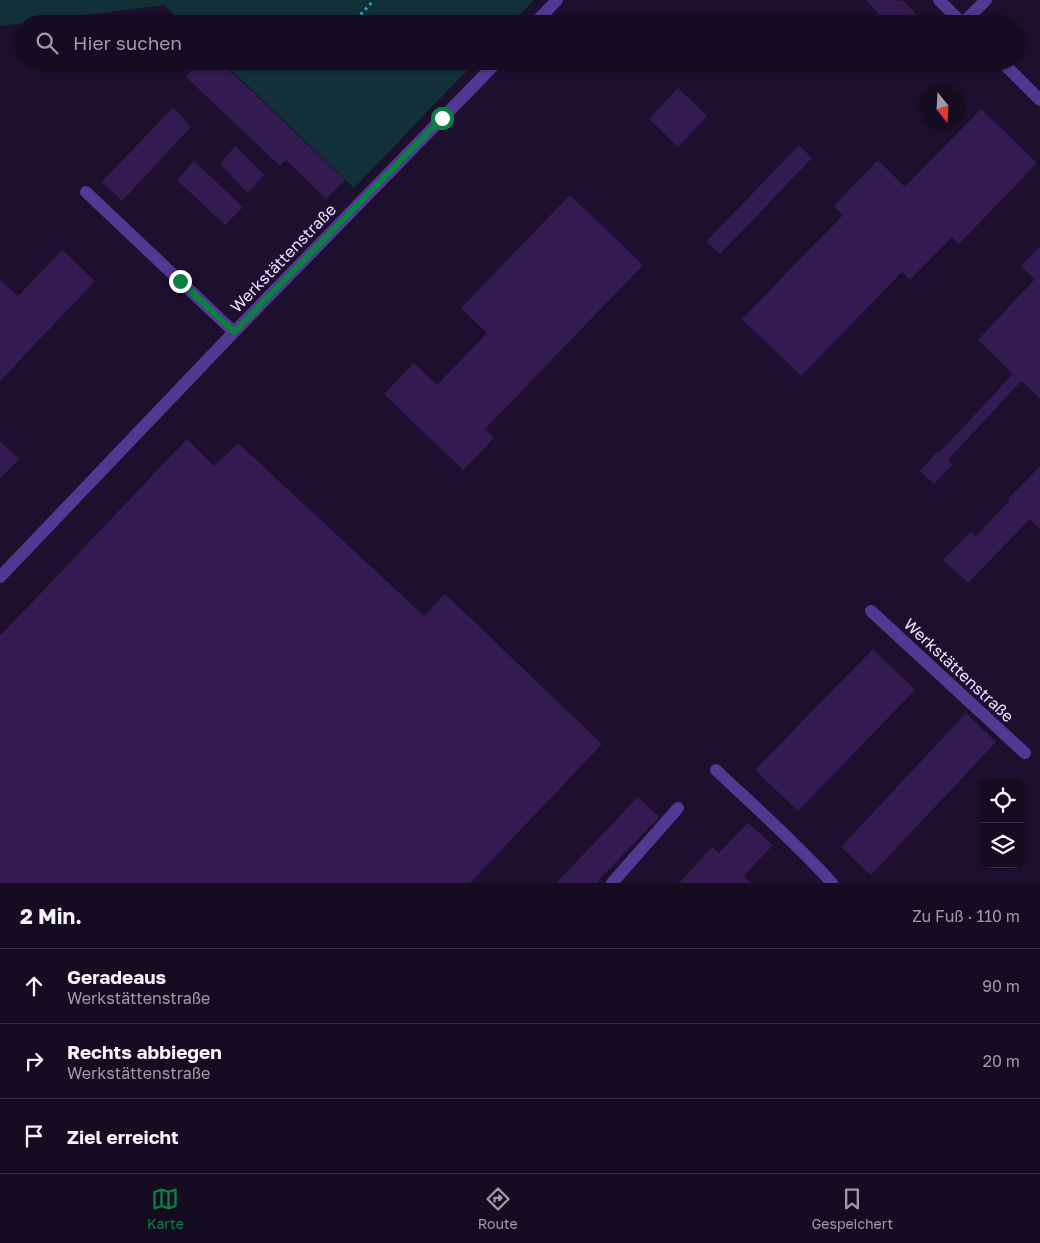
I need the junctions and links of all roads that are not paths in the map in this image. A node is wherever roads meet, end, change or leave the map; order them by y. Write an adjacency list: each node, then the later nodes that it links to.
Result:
1 (557, 0): 4 (street)
2 (939, 0): 5 (street)
3 (986, 0): 6 (street)
4 (543, 15)
5 (954, 15)
6 (972, 15)
7 (489, 70): 11 (street, Werkstättenstraße)
8 (1010, 70): 9 (street)
9 (1040, 100)
10 (86, 192): 11 (street, Werkstättenstraße)
11 (234, 332): 12 (street)
12 (0, 576)
13 (871, 610): 14 (street, Werkstättenstraße)
14 (1025, 753)
15 (716, 770): 18 (street)
16 (678, 808): 17 (street)
17 (612, 883)
18 (832, 883)

